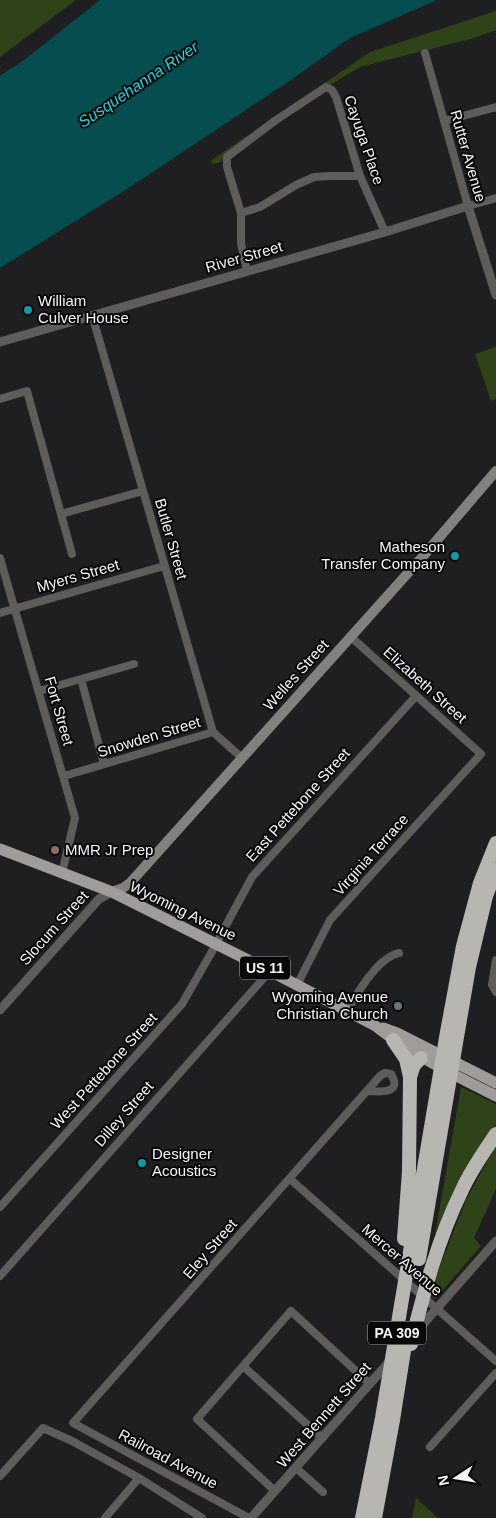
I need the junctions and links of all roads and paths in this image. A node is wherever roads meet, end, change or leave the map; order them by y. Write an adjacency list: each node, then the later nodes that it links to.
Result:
1 (425, 53): 3 (street, Rutter Avenue)
2 (496, 107): 3 (street)
3 (444, 121): 6 (street, Rutter Avenue)
4 (360, 176): 7 (street); 7 (street, Cayuga Place); 8 (street, Cayuga Place)
5 (496, 198): 6 (street, River Street)
6 (468, 206): 8 (street, River Street); 10 (street, Rutter Avenue)
7 (241, 213): 9 (street)
8 (385, 232): 9 (street, River Street)
9 (247, 271): 11 (street, River Street)
10 (496, 295)
11 (92, 315): 12 (street, River Street); 15 (street, Butler Street)
12 (0, 342)
13 (0, 399): 16 (street)
14 (496, 471): 22 (main road, Welles Street)
15 (143, 491): 16 (street); 19 (street, Butler Street)
16 (61, 514): 17 (street)
17 (72, 554)
18 (0, 558): 20 (street, Fort Street)
19 (164, 566): 20 (street, Myers Street); 27 (street, Butler Street)
20 (15, 609): 21 (street, Myers Street); 25 (street, Fort Street)
21 (0, 613)
22 (350, 637): 26 (street, Elizabeth Street); 29 (main road, Welles Street)
23 (134, 664): 24 (street)
24 (81, 679): 25 (street); 30 (street)
25 (39, 691): 31 (street, Fort Street)
26 (416, 696): 28 (street, Elizabeth Street); 37 (street, East Pettebone Street)
27 (213, 732): 29 (street); 30 (street, Snowden Street)
28 (481, 754): 42 (street, Virginia Terrace)
29 (242, 758): 36 (main road, Welles Street)
30 (104, 764): 31 (street, Snowden Street)
31 (64, 776): 35 (street, Fort Street)
32 (496, 843): 47 (highway, PA 309)
33 (0, 849): 35 (main road, Wyoming Avenue / US 11)
34 (496, 870): 47 (highway, PA 309)
35 (62, 873): 36 (main road, Wyoming Avenue / US 11)
36 (112, 892): 37 (main road, Wyoming Avenue / US 11); 44 (street, Slocum Street)
37 (216, 944): 40 (main road, Wyoming Avenue / US 11); 56 (street, West Pettebone Street)
38 (399, 953): 45 (street)
39 (496, 960): 41 (street)
40 (270, 971): 42 (main road, Wyoming Avenue / US 11); 59 (street, Dilley Street)
41 (494, 972): 43 (street)
42 (297, 985): 45 (main road, Wyoming Avenue / US 11)
43 (496, 992)
44 (0, 1010)
45 (347, 1010): 46 (main road, Wyoming Avenue / US 11)
46 (374, 1025): 48 (main road, Wyoming Avenue / US 11); 49 (main road, Wyoming Avenue / US 11)
47 (452, 1032): 58 (highway, PA 309)
48 (393, 1040): 49 (main road, Wyoming Avenue / US 11); 50 (highway)
49 (427, 1054): 50 (highway); 51 (main road, Wyoming Avenue / US 11); 53 (main road, Wyoming Avenue / US 11)
50 (410, 1077): 58 (highway)
51 (496, 1083)
52 (367, 1091): 55 (street, Eley Street)
53 (496, 1096)
54 (496, 1134): 65 (highway)
55 (290, 1179): 60 (street, Mercer Avenue); 66 (street, Eley Street)
56 (0, 1207)
57 (496, 1241): 60 (street, West Bennett Street)
58 (411, 1254): 65 (highway, PA 309)
59 (0, 1276)
60 (436, 1308): 61 (street, Mercer Avenue); 64 (street, West Bennett Street)
61 (496, 1361)
62 (243, 1366): 64 (street); 67 (street); 72 (street)
63 (496, 1373): 68 (street)
64 (370, 1384): 67 (street, West Bennett Street)
65 (388, 1419): 77 (highway, PA 309); 78 (highway, PA 309)
66 (74, 1423): 76 (street, Railroad Avenue)
67 (322, 1438): 69 (street, West Bennett Street)
68 (430, 1447)
69 (296, 1468): 72 (street, West Bennett Street); 73 (street)
70 (0, 1476): 71 (street)
71 (140, 1478): 74 (street); 75 (street)
72 (275, 1491): 76 (street, West Bennett Street)
73 (323, 1492)
74 (105, 1518)
75 (202, 1518)
76 (250, 1518)
77 (362, 1518)
78 (375, 1518)

